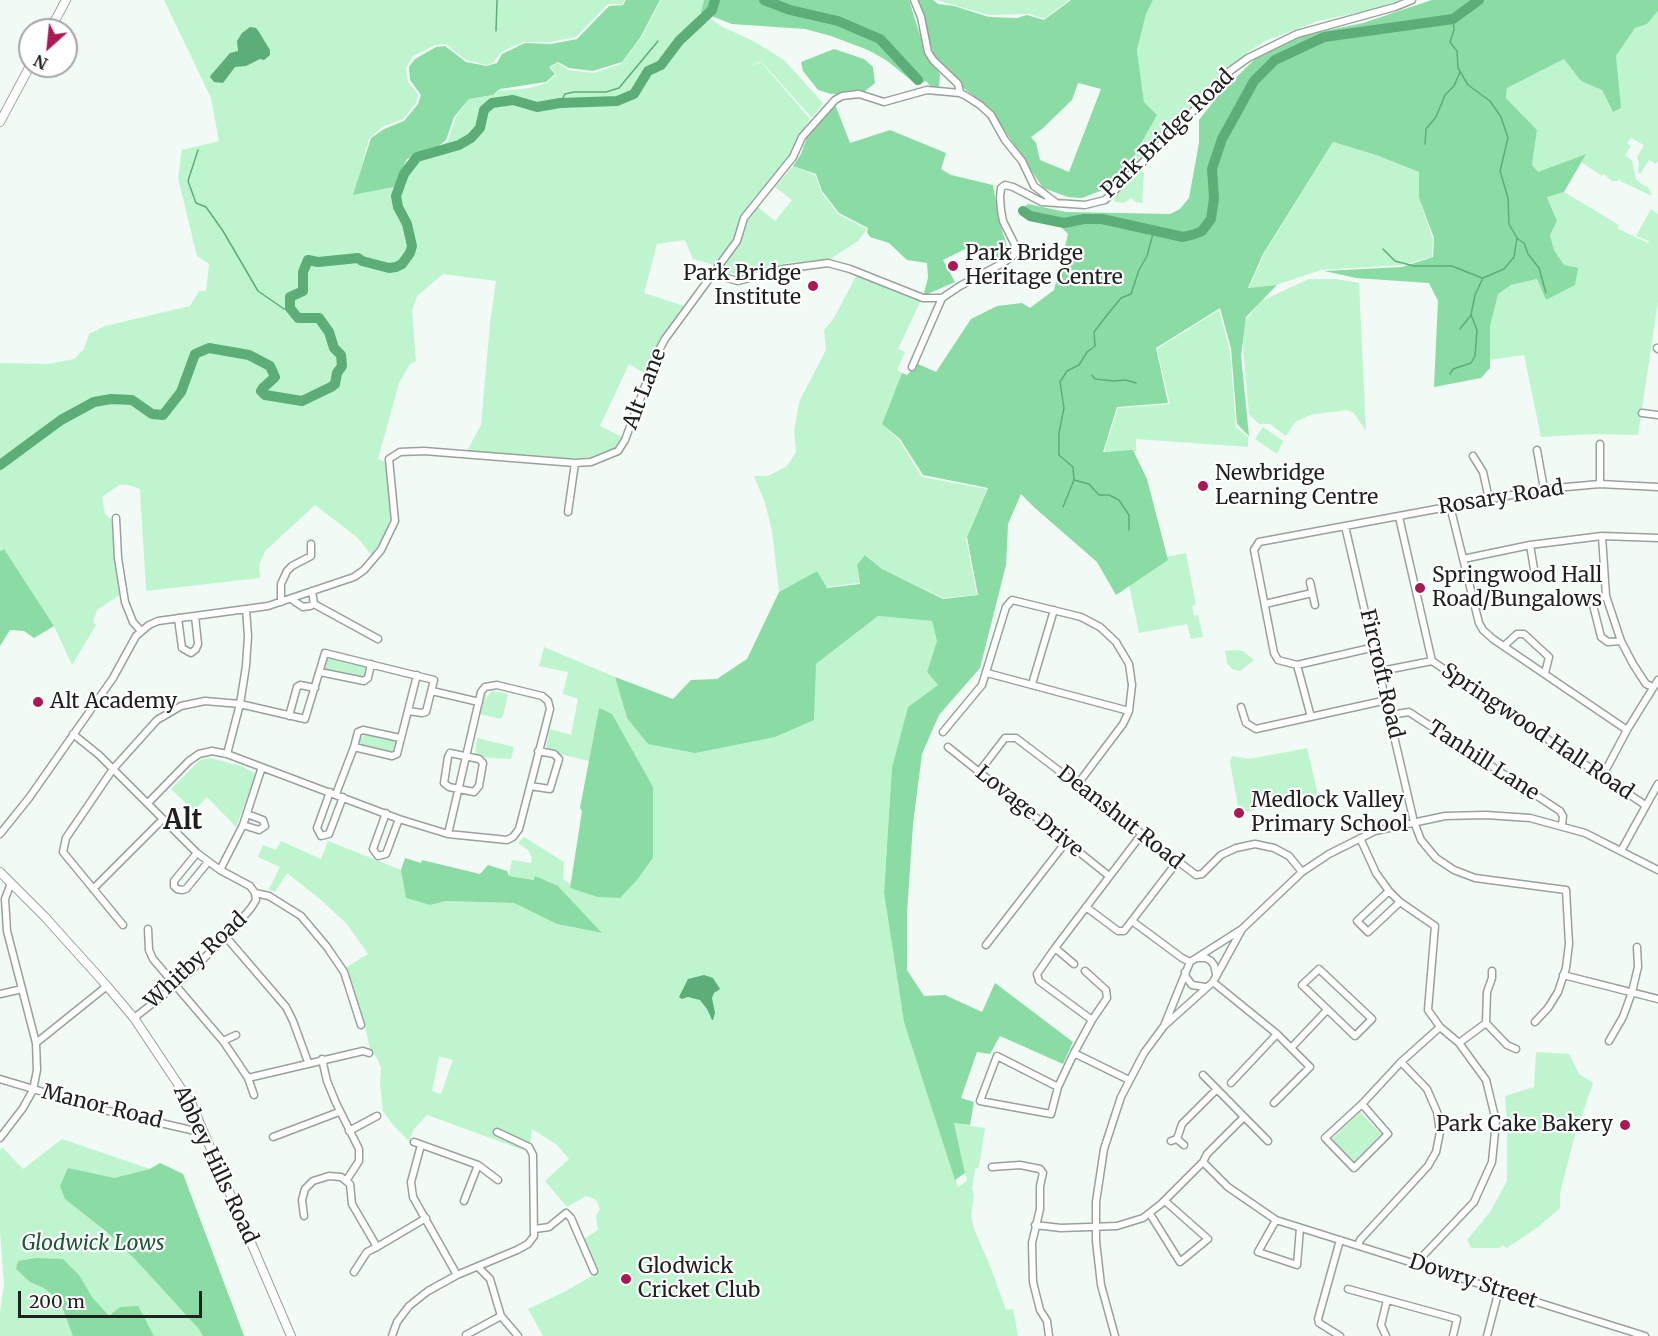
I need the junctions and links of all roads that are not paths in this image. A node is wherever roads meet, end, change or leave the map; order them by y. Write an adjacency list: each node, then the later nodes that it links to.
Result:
1 (66, 0): 4 (main road)
2 (914, 0): 6 (street)
3 (1412, 0): 8 (street, Park Bridge Road)
4 (56, 18)
5 (24, 78): 7 (main road)
6 (960, 93): 8 (street); 9 (street, Alt Lane)
7 (0, 122)
8 (1055, 202): 10 (street, Park Bridge Road)
9 (712, 274): 10 (street); 17 (street, Alt Lane)
10 (942, 298): 11 (street)
11 (912, 367)
12 (1642, 413): 13 (street)
13 (1658, 415)
14 (1600, 444): 18 (street)
15 (1537, 450): 20 (street)
16 (1473, 456): 21 (street)
17 (575, 463): 23 (street); 34 (street, Alt Lane)
18 (1600, 484): 19 (street, Rosary Road); 20 (street, Rosary Road)
19 (1658, 487)
20 (1544, 489): 21 (street, Rosary Road)
21 (1489, 499): 22 (street, Rosary Road)
22 (1450, 506): 24 (street, Rosary Road); 31 (street)
23 (568, 512)
24 (1399, 517): 26 (street, Rosary Road); 51 (street, Springwood Hall Road)
25 (116, 518): 46 (street)
26 (1346, 526): 40 (street, Rosary Road); 50 (street, Fircroft Road)
27 (1602, 537): 28 (street); 30 (street); 36 (street)
28 (1658, 539)
29 (311, 544): 38 (street)
30 (1530, 545): 31 (street); 32 (street)
31 (1463, 559): 49 (street)
32 (1535, 575)
33 (1310, 582): 35 (street)
34 (312, 591): 37 (street, Alt Lane); 39 (street)
35 (1312, 593): 40 (street); 41 (street)
36 (1606, 596): 48 (street); 48 (street)
37 (291, 599): 38 (street, Alt Lane); 39 (street, Alt Lane)
38 (281, 602): 42 (street, Alt Lane)
39 (314, 604): 47 (street, Alt Lane)
40 (1265, 604): 53 (street, Rosary Road)
41 (1315, 604)
42 (246, 609): 44 (street, Alt Lane); 66 (street)
43 (1054, 610): 56 (street); 60 (street); 69 (street)
44 (195, 616): 45 (street, Alt Lane); 45 (street)
45 (178, 618): 46 (street, Alt Lane)
46 (141, 631): 75 (street)
47 (378, 639)
48 (1622, 641): 61 (street)
49 (1504, 646): 57 (street); 57 (street)
50 (1375, 647): 53 (street); 54 (street, Fircroft Road)
51 (1432, 661): 54 (street); 85 (street, Springwood Hall Road)
52 (371, 664): 55 (street); 55 (street); 58 (street)
53 (1297, 665): 72 (street)
54 (1381, 671): 64 (street, Fircroft Road)
55 (320, 672): 62 (street)
56 (987, 673): 60 (street); 74 (street)
57 (1545, 673): 73 (street)
58 (417, 675): 63 (street); 68 (street)
59 (1658, 680): 61 (street)
60 (1032, 684): 69 (street)
61 (1653, 687): 73 (street)
62 (315, 688): 71 (street); 71 (street)
63 (432, 691): 65 (street); 68 (street)
64 (1387, 700): 70 (street, Fircroft Road); 72 (street)
65 (479, 702): 79 (street); 81 (street)
66 (240, 704): 71 (street); 80 (street); 83 (street)
67 (1241, 707): 72 (street)
68 (408, 711): 76 (street)
69 (1130, 711): 87 (street)
70 (1390, 715): 98 (street, Fircroft Road); 100 (street, Tanhill Lane)
71 (289, 716)
72 (1311, 717)
73 (1627, 730): 85 (street)
74 (943, 732)
75 (73, 734): 83 (street); 101 (street)
76 (400, 738): 77 (street); 77 (street)
77 (354, 747): 90 (street)
78 (948, 747): 84 (street, Lovage Drive)
79 (538, 751): 88 (street); 88 (street)
80 (227, 754): 82 (street); 92 (street)
81 (467, 756): 89 (street); 89 (street); 89 (street)
82 (262, 767): 90 (street); 95 (street)
83 (113, 769): 92 (street); 116 (street)
84 (979, 772): 87 (street, Deanshut Road); 105 (street, Lovage Drive)
85 (1602, 777): 93 (street, Springwood Hall Road)
86 (1658, 784): 93 (street)
87 (1077, 785): 103 (street, Deanshut Road)
88 (530, 786): 102 (street)
89 (459, 789): 102 (street)
90 (333, 793): 91 (street); 91 (street)
91 (343, 797): 94 (street)
92 (148, 803): 96 (street)
93 (1645, 805): 106 (street)
94 (386, 813): 97 (street); 97 (street)
95 (247, 814): 99 (street); 99 (street)
96 (163, 819): 107 (street); 116 (street)
97 (399, 819): 102 (street)
98 (1414, 822): 100 (street); 104 (street); 137 (street, Fircroft Road)
99 (243, 825): 110 (street)
100 (1562, 825): 106 (street)
101 (0, 834)
102 (448, 834)
103 (1142, 835): 109 (street, Deanshut Road); 114 (street)
104 (1360, 837): 113 (street); 117 (street)
105 (1066, 842): 114 (street, Lovage Drive); 127 (street)
106 (1621, 851): 111 (street)
107 (197, 853): 108 (street); 108 (street)
108 (208, 862): 110 (street)
109 (1177, 862): 113 (street, Deanshut Road); 121 (street)
110 (220, 870): 118 (street)
111 (1658, 870)
112 (0, 872): 115 (main road, Abbey Hills Road)
113 (1302, 872): 125 (street)
114 (1109, 876): 120 (street)
115 (11, 883): 122 (street); 139 (main road, Abbey Hills Road)
116 (93, 888): 123 (street)
117 (1389, 891): 119 (street); 119 (street)
118 (255, 897): 126 (street, Whitby Road); 151 (street)
119 (1400, 902): 153 (street)
120 (1086, 908): 121 (street); 129 (street)
121 (1132, 921): 131 (street)
122 (3, 925): 142 (street)
123 (123, 925)
124 (148, 929): 140 (street)
125 (1242, 929): 130 (street); 136 (street)
126 (226, 937): 140 (street, Whitby Road); 165 (street)
127 (986, 945)
128 (1637, 946): 143 (street)
129 (1055, 948): 132 (street); 148 (street)
130 (1197, 958): 131 (street); 136 (street)
131 (1190, 962): 135 (street)
132 (1074, 964)
133 (1492, 971): 150 (street)
134 (1085, 972): 148 (street)
135 (1185, 972): 141 (street); 152 (street)
136 (1216, 975): 138 (street)
137 (1563, 975): 143 (street); 149 (street)
138 (1212, 982): 141 (street); 154 (street)
139 (107, 986): 147 (main road, Abbey Hills Road); 158 (street)
140 (175, 986): 147 (street, Whitby Road); 156 (street)
141 (1205, 987): 152 (street)
142 (22, 989): 144 (street); 158 (street)
143 (1632, 992): 145 (street); 157 (street)
144 (0, 994)
145 (1658, 999)
146 (1327, 1010): 146 (street); 160 (street)
147 (134, 1018): 183 (main road, Abbey Hills Road)
148 (1092, 1020): 163 (street)
149 (1535, 1022)
150 (1486, 1023): 159 (street); 161 (street)
151 (361, 1025)
152 (1164, 1026): 170 (street)
153 (1440, 1027): 159 (street); 166 (street)
154 (1277, 1034): 160 (street); 171 (street)
155 (236, 1035): 156 (street)
156 (223, 1041): 168 (street)
157 (1609, 1041)
158 (36, 1043): 174 (street)
159 (1459, 1043): 206 (street)
160 (1291, 1048): 176 (street)
161 (1516, 1049)
162 (369, 1053): 164 (street)
163 (1074, 1053): 170 (street); 172 (street)
164 (322, 1059): 165 (street); 178 (street)
165 (308, 1062): 168 (street)
166 (1401, 1062): 177 (street); 204 (street)
167 (1203, 1075): 173 (street)
168 (248, 1078): 175 (street)
169 (0, 1079): 174 (street, Manor Road)
170 (1129, 1080): 200 (street)
171 (1231, 1083)
172 (1058, 1087): 172 (street)
173 (1216, 1089): 180 (street); 187 (street)
174 (33, 1090): 183 (street, Manor Road); 185 (street)
175 (254, 1095)
176 (1274, 1103)
177 (1362, 1104): 177 (street)
178 (339, 1112): 181 (street); 184 (street)
179 (377, 1116): 181 (street)
180 (1244, 1116): 186 (street); 188 (street)
181 (349, 1131): 192 (street)
182 (497, 1132): 202 (street)
183 (204, 1133): 217 (main road, Abbey Hills Road)
184 (273, 1137)
185 (0, 1138)
186 (1268, 1141)
187 (1185, 1145)
188 (1203, 1162): 194 (street); 198 (street, Dowry Street)
189 (477, 1165): 191 (street); 193 (street); 197 (street)
190 (992, 1167): 199 (street)
191 (498, 1180)
192 (346, 1181): 196 (street); 205 (street)
193 (464, 1201)
194 (1165, 1201): 195 (street); 195 (street)
195 (1150, 1214): 200 (street)
196 (304, 1216)
197 (426, 1218): 205 (street); 210 (street)
198 (1276, 1220): 201 (street, Dowry Street); 201 (street)
199 (1035, 1224): 200 (street); 220 (street)
200 (1095, 1227): 221 (street)
201 (1300, 1228): 203 (street, Dowry Street)
202 (535, 1229): 207 (street); 208 (street)
203 (1340, 1240): 204 (street, Dowry Street); 222 (street)
204 (1358, 1245): 206 (street, Dowry Street)
205 (377, 1247): 209 (street)
206 (1417, 1264): 212 (street, Dowry Street)
207 (478, 1267): 210 (street); 214 (street)
208 (594, 1271)
209 (354, 1272)
210 (457, 1275): 218 (street)
211 (1348, 1289): 213 (street)
212 (1499, 1290): 215 (street, Dowry Street); 225 (street)
213 (1387, 1300): 223 (street); 224 (street)
214 (501, 1316): 216 (street); 219 (street)
215 (1618, 1328): 226 (street); 227 (street, Dowry Street)
216 (466, 1335)
217 (291, 1336)
218 (392, 1336)
219 (518, 1336)
220 (1049, 1336)
221 (1115, 1336)
222 (1340, 1336)
223 (1386, 1336)
224 (1453, 1336)
225 (1487, 1336)
226 (1616, 1336)
227 (1645, 1336)

